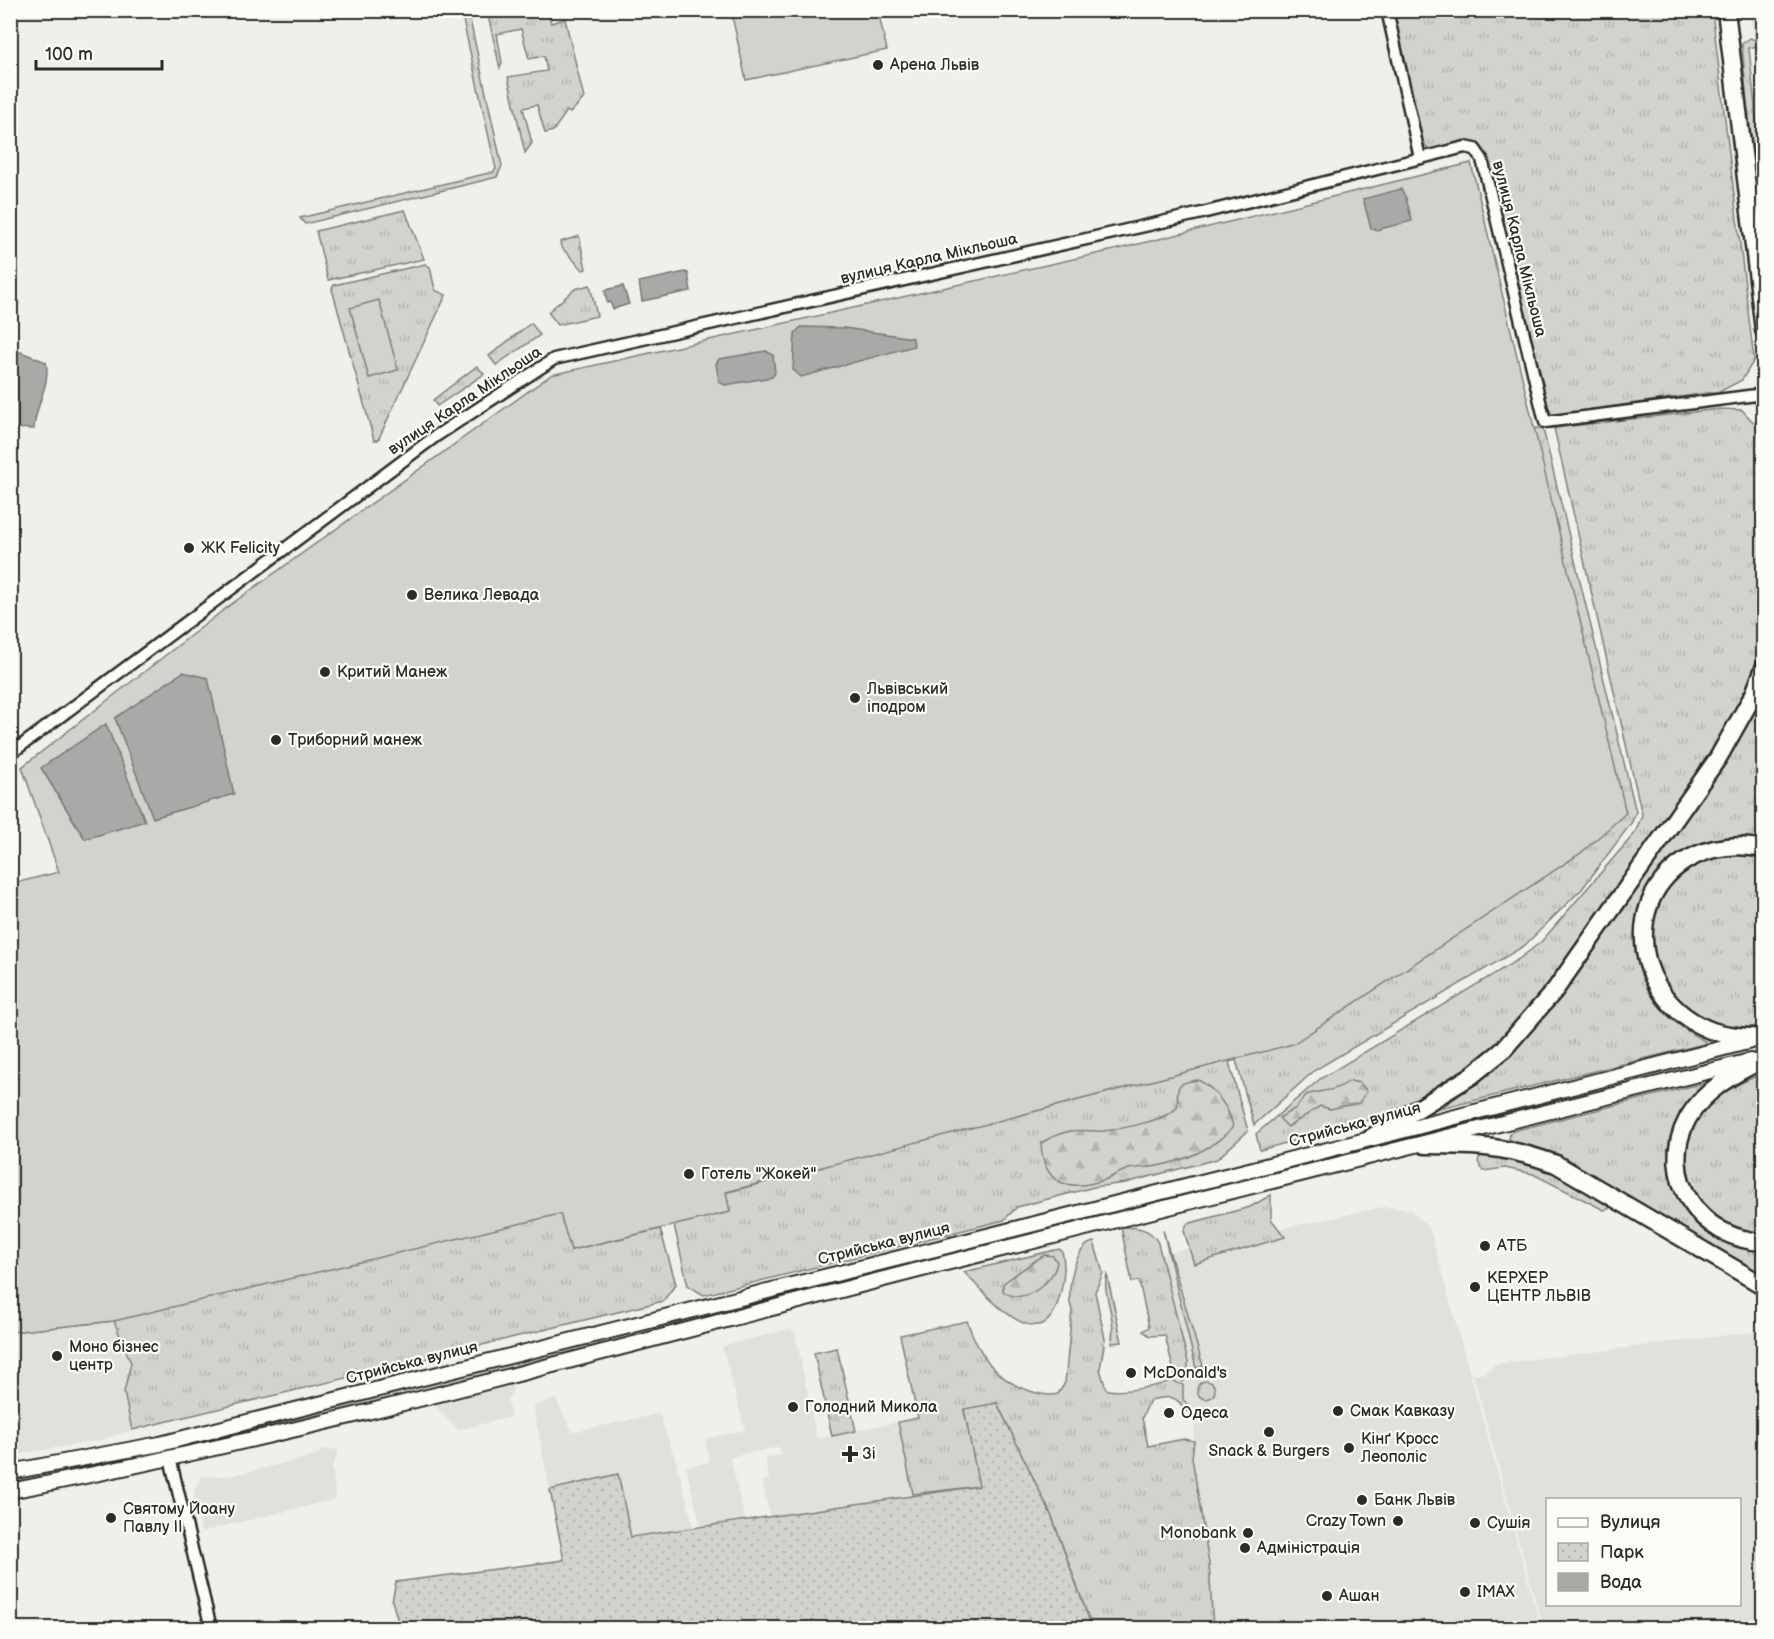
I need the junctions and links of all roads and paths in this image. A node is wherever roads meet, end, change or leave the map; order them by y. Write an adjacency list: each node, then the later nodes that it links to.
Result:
1 (1387, 10): 3 (street)
2 (1726, 10): 4 (highway)
3 (1420, 158): 5 (street, вулиця Карла Мікльоша); 7 (street, вулиця Карла Мікльоша)
4 (1764, 330)
5 (1764, 394)
6 (1764, 668): 11 (highway)
7 (10, 754)
8 (1764, 849): 9 (highway)
9 (1763, 1038): 11 (main road, Стрийська вулиця)
10 (1764, 1058): 12 (main road, Стрийська вулиця); 15 (highway)
11 (1372, 1137): 13 (main road, Стрийська вулиця)
12 (1425, 1145): 14 (main road, Стрийська вулиця); 16 (highway)
13 (1154, 1193): 14 (main road); 18 (main road, Стрийська вулиця)
14 (1158, 1208): 17 (main road, Стрийська вулиця)
15 (1764, 1242)
16 (1764, 1286)
17 (170, 1458): 19 (main road, Стрийська вулиця); 20 (street)
18 (10, 1472)
19 (10, 1491)
20 (211, 1629)

